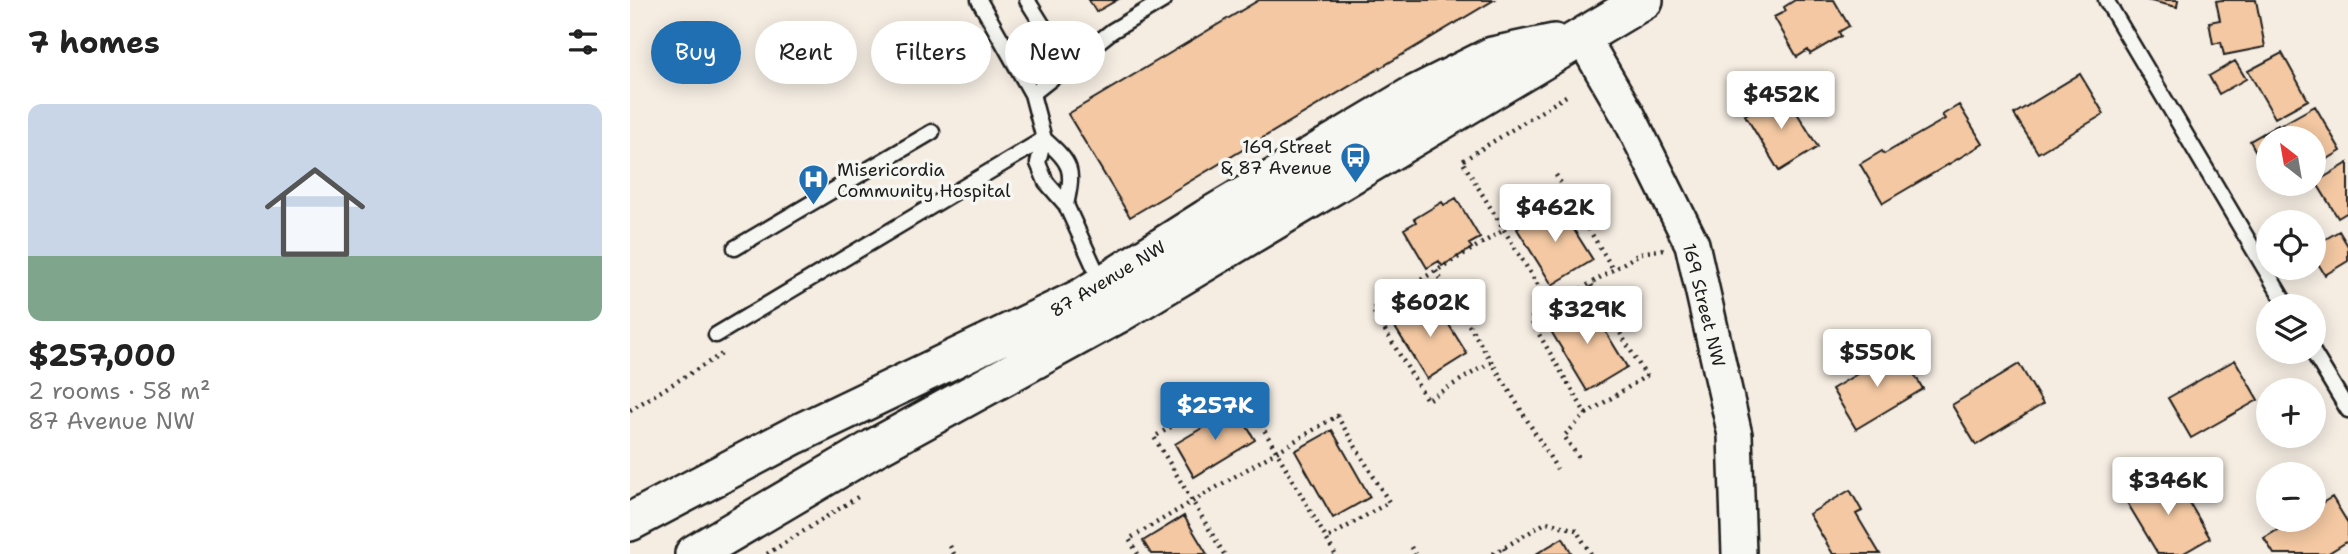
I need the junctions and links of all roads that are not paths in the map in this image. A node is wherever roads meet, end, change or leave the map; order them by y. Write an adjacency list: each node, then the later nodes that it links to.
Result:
1 (979, 0): 10 (lane)
2 (1027, 0): 6 (lane)
3 (1164, 0): 7 (lane)
4 (1644, 0): 8 (main road, 87 Avenue NW)
5 (2106, 0): 15 (lane)
6 (1040, 21)
7 (1105, 37)
8 (1583, 38): 16 (main road, 87 Avenue NW); 22 (street, 169 Street NW)
9 (1045, 84): 10 (lane)
10 (1032, 94): 12 (lane)
11 (932, 132): 14 (lane)
12 (1044, 139): 13 (lane); 13 (lane); 17 (lane)
13 (1066, 205): 16 (lane)
14 (735, 248)
15 (2280, 294)
16 (1110, 299): 20 (main road, 87 Avenue NW); 21 (main road, 87 Avenue NW)
17 (716, 335)
18 (2321, 364): 19 (lane)
19 (2348, 410)
20 (630, 522)
21 (694, 554)
22 (1739, 554)

